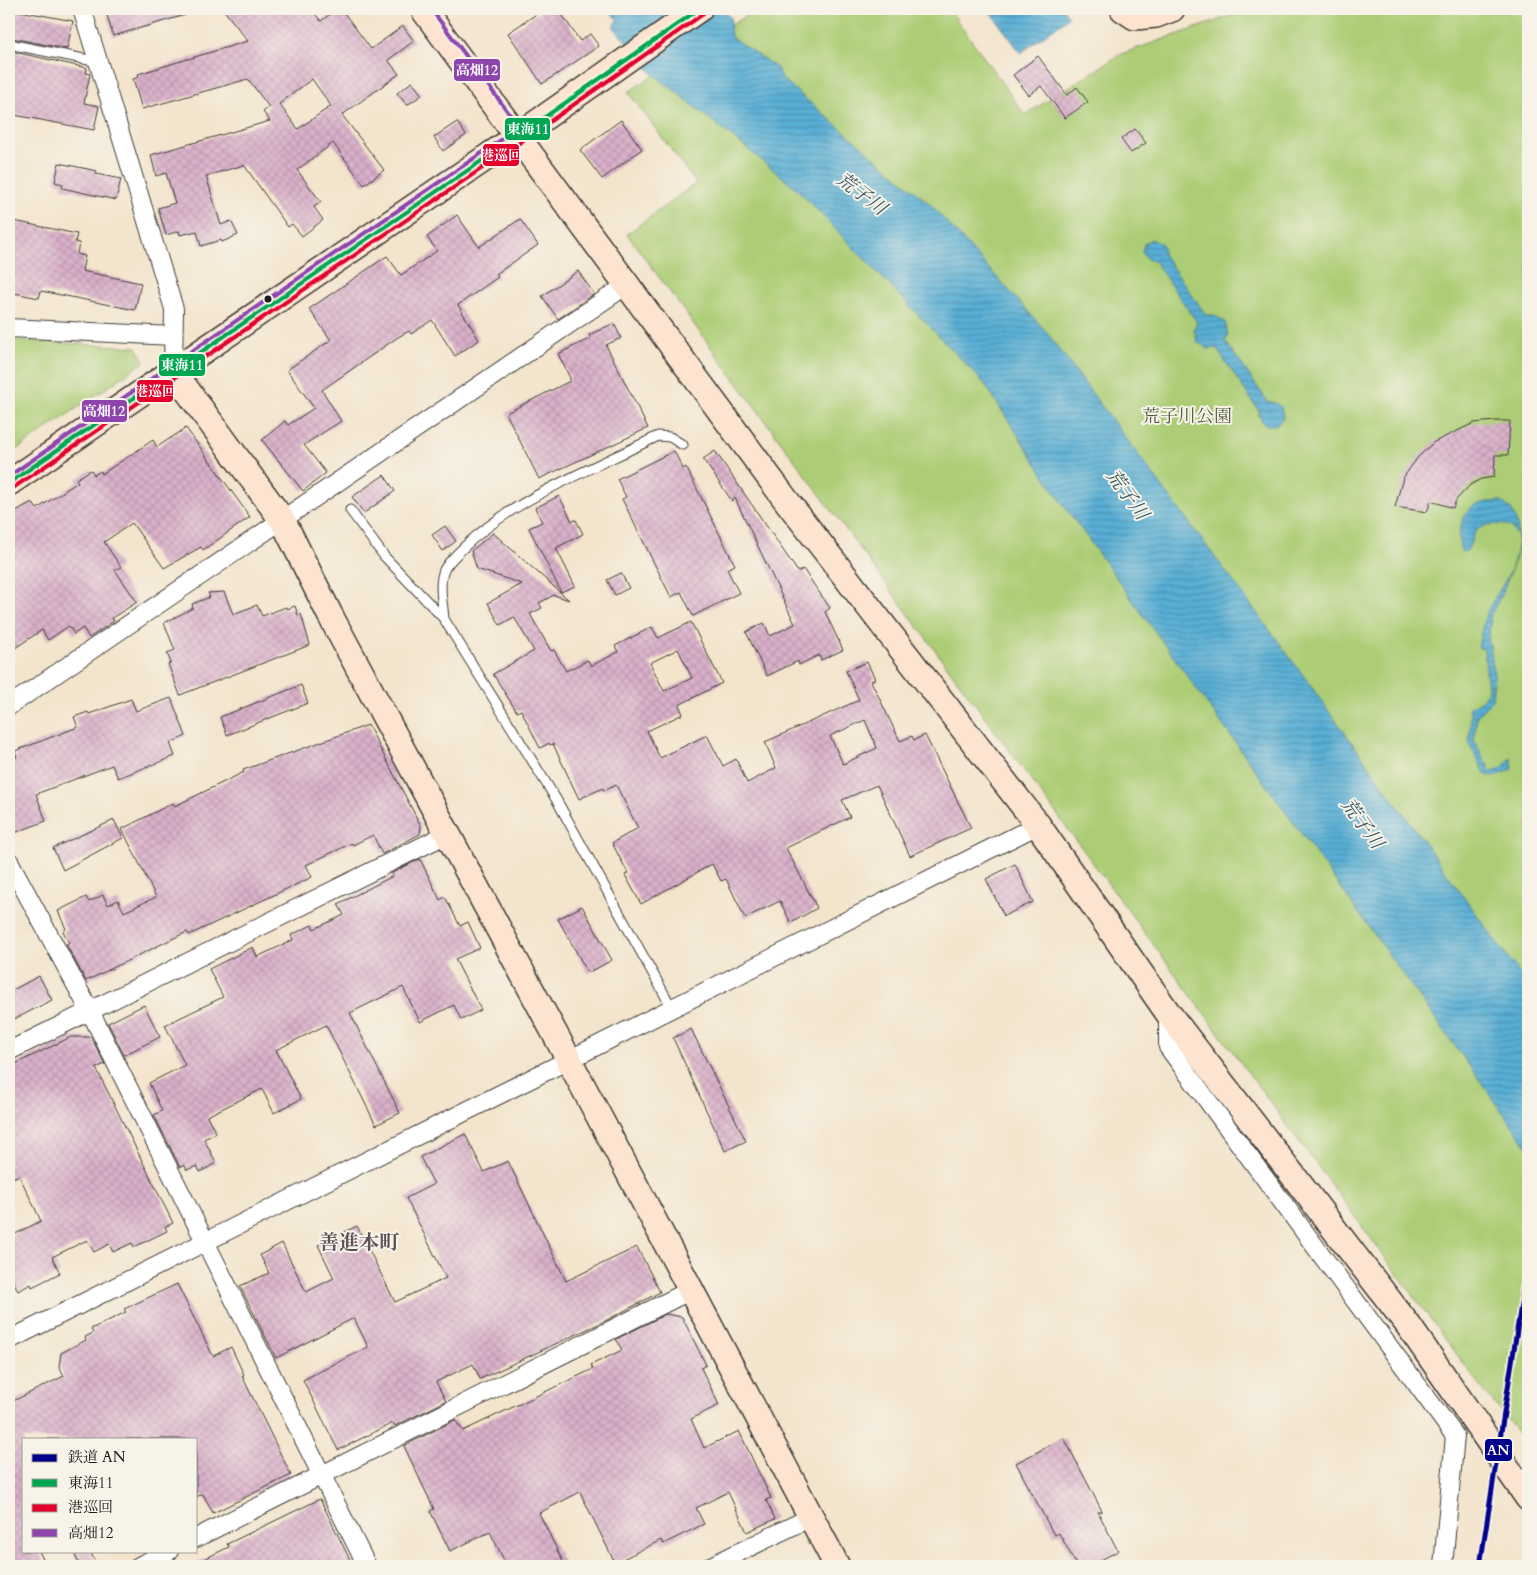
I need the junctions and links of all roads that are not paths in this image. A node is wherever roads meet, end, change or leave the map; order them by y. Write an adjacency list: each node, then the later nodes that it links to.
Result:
1 (82, 9): 7 (street)
2 (423, 9): 8 (street)
3 (699, 9): 8 (street)
4 (1123, 9): 5 (street)
5 (1172, 9)
6 (9, 44): 7 (lane)
7 (99, 62): 11 (street)
8 (518, 136): 9 (street); 12 (street)
9 (628, 284): 16 (street); 19 (street)
10 (9, 328): 11 (street)
11 (173, 336): 12 (street)
12 (173, 371): 14 (street); 16 (street)
13 (683, 445): 17 (lane)
14 (9, 483)
15 (350, 510): 17 (lane)
16 (283, 521): 18 (street); 20 (street)
17 (444, 620): 22 (lane)
18 (9, 706)
19 (1038, 825): 22 (street); 24 (street)
20 (447, 834): 23 (street); 26 (street)
21 (9, 861): 23 (street)
22 (672, 1008): 26 (street)
23 (90, 1011): 25 (street); 27 (street)
24 (1168, 1013): 31 (street); 39 (street)
25 (9, 1051)
26 (569, 1060): 27 (street); 28 (street)
27 (204, 1242): 29 (street); 30 (street)
28 (691, 1290): 30 (street); 32 (street)
29 (9, 1340)
30 (321, 1476): 33 (street); 36 (street)
31 (1528, 1498)
32 (810, 1517): 37 (street); 38 (street)
33 (198, 1537)
34 (167, 1552): 35 (street)
35 (139, 1566)
36 (367, 1566)
37 (711, 1566)
38 (837, 1566)
39 (1443, 1566)

